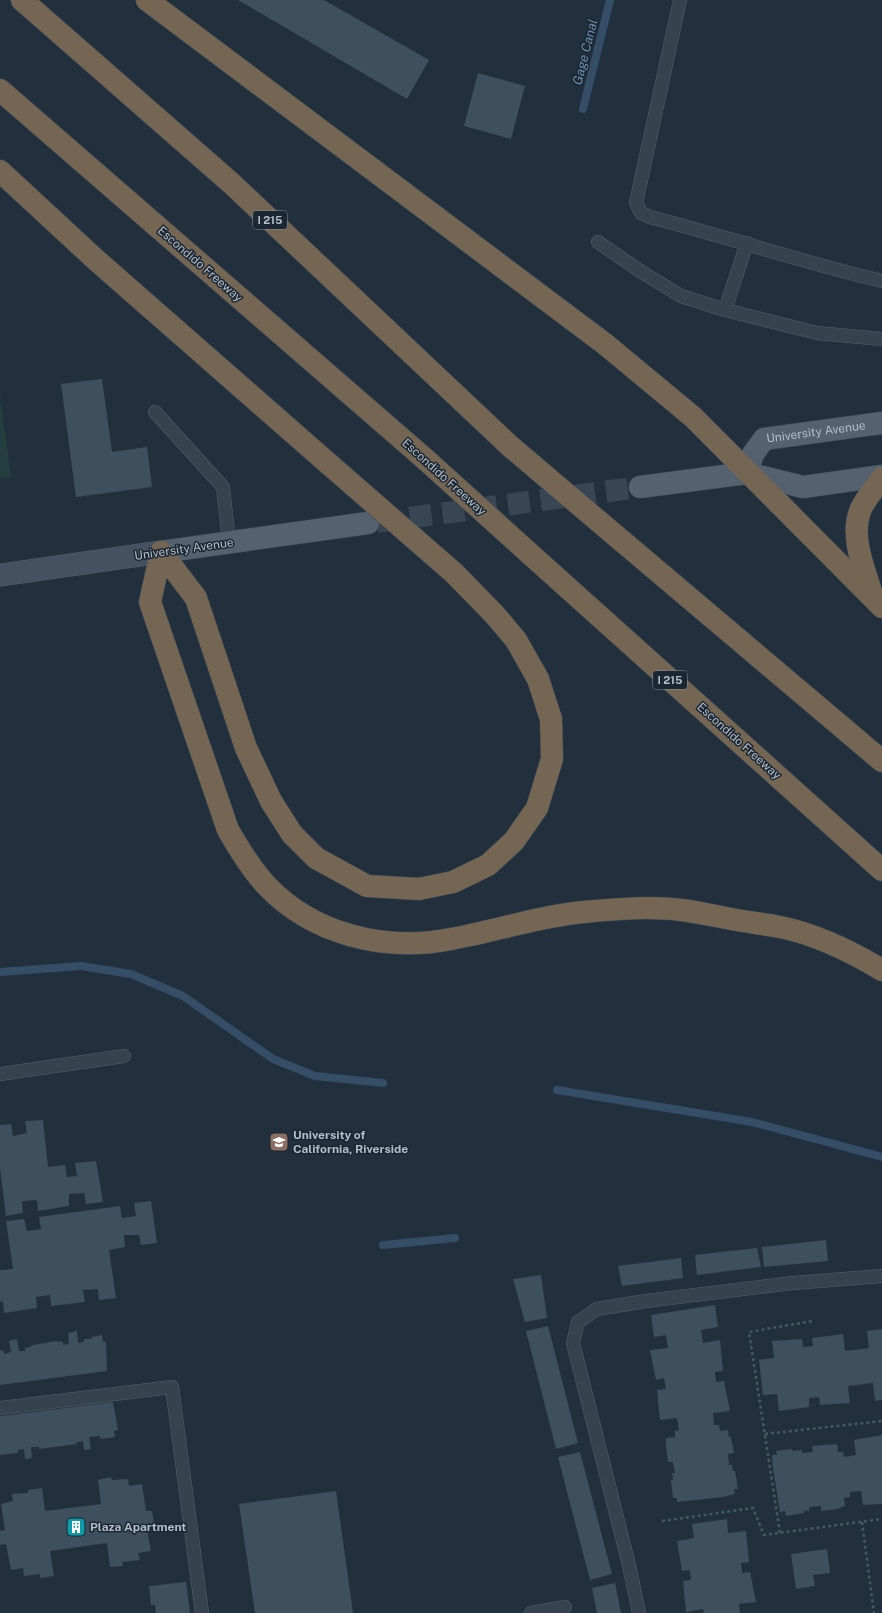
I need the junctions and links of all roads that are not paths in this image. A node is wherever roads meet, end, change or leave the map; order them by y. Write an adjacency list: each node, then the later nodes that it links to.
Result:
1 (22, 0): 21 (highway, I 215, bridge)
2 (147, 0): 13 (highway)
3 (680, 0): 7 (lane)
4 (0, 90): 22 (highway, Escondido Freeway / I 215, bridge)
5 (0, 171): 18 (highway, bridge)
6 (598, 242): 9 (lane)
7 (747, 243): 8 (lane); 9 (lane)
8 (882, 281)
9 (725, 310): 10 (lane)
10 (882, 339)
11 (155, 412): 17 (lane)
12 (882, 423): 13 (main road, University Avenue)
13 (747, 473): 14 (main road); 15 (main road); 20 (highway)
14 (882, 477): 20 (highway)
15 (640, 487)
16 (368, 523): 17 (main road, University Avenue)
17 (229, 542): 18 (main road, University Avenue)
18 (161, 552): 19 (street, University Avenue); 23 (highway)
19 (0, 575)
20 (878, 602)
21 (882, 761)
22 (882, 870)
23 (882, 970)
24 (124, 1056): 25 (lane)
25 (0, 1074)
26 (882, 1276): 31 (lane)
27 (0, 1408): 29 (lane)
28 (564, 1607): 30 (lane)
29 (202, 1613)
30 (530, 1613)
31 (639, 1613)

